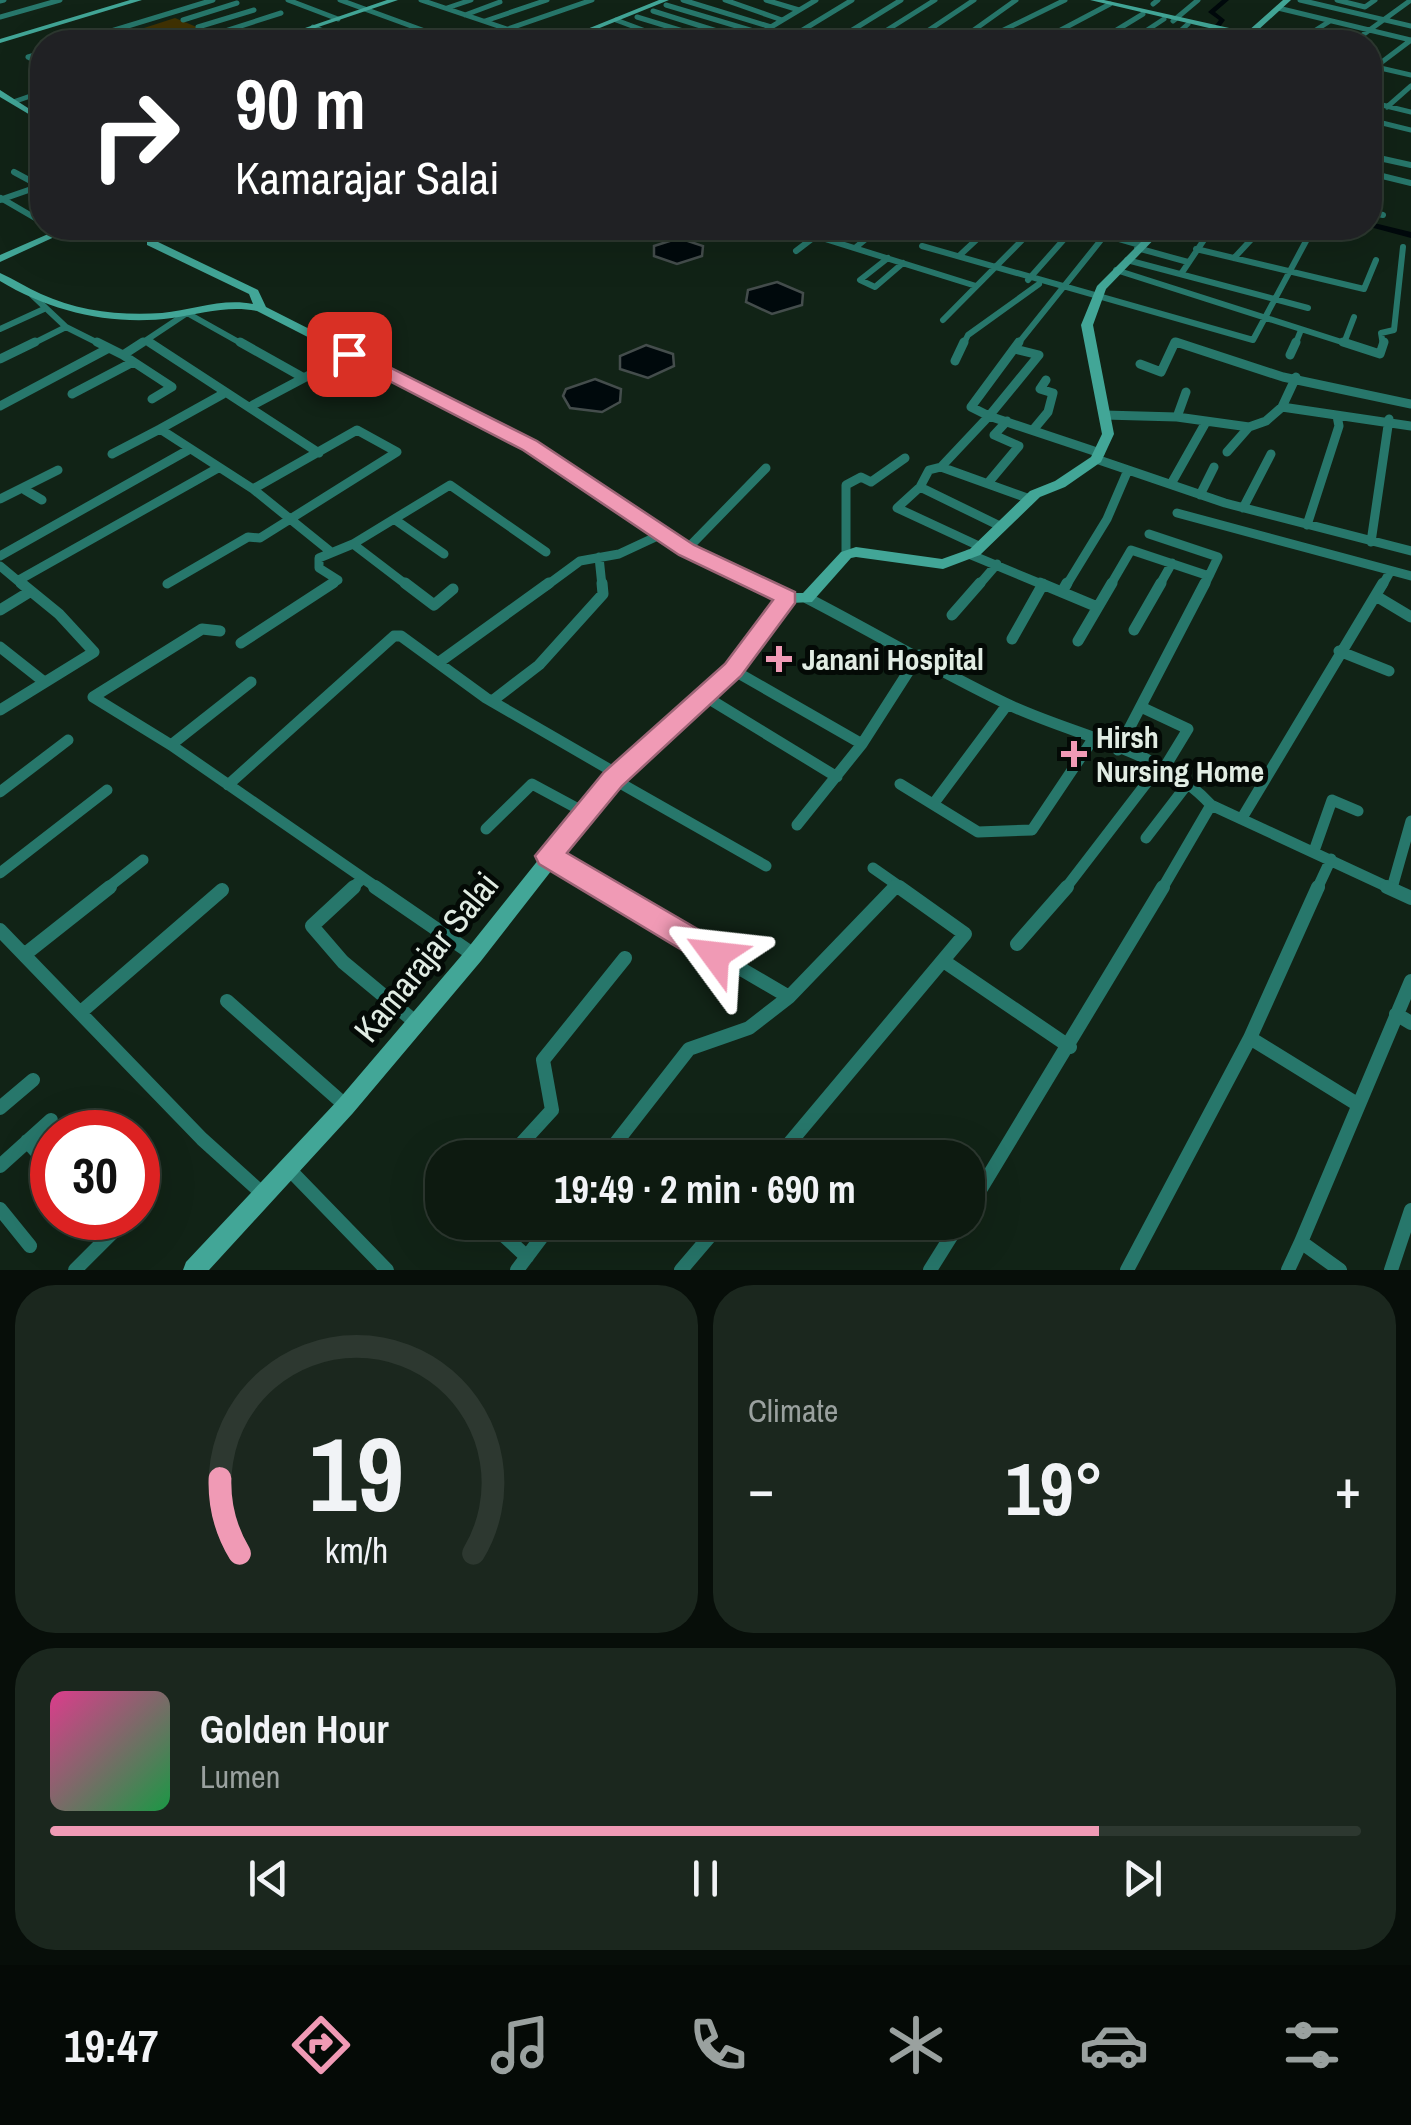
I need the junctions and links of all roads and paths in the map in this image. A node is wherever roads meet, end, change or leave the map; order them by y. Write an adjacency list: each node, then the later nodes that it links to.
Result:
1 (22, 0): 35 (street)
2 (60, 0): 35 (street)
3 (138, 0): 65 (street)
4 (213, 0): 66 (street)
5 (230, 0): 32 (street)
6 (288, 0): 52 (street)
7 (340, 0): 41 (street)
8 (394, 0): 41 (street)
9 (421, 0): 39 (street)
10 (471, 0): 39 (street)
11 (547, 0): 57 (street)
12 (592, 0): 57 (street)
13 (681, 0): 33 (street); 63 (street)
14 (725, 0): 54 (street)
15 (766, 0): 42 (street)
16 (816, 0): 42 (street)
17 (852, 0): 78 (street)
18 (901, 0): 79 (street)
19 (935, 0): 80 (street)
20 (974, 0): 81 (street)
21 (1016, 0): 82 (street)
22 (1065, 0): 83 (street)
23 (1094, 0): 34 (street)
24 (1197, 0): 55 (street)
25 (1287, 0): 37 (street)
26 (1300, 0): 36 (street)
27 (1338, 0): 28 (street); 36 (street)
28 (1375, 0)
29 (1411, 0): 38 (street)
30 (1, 2): 45 (street)
31 (500, 2): 48 (street)
32 (238, 3): 40 (street); 53 (street)
33 (666, 3): 43 (street); 58 (street); 76 (street)
34 (1110, 4): 47 (street); 84 (street)
35 (38, 6): 45 (street)
36 (1329, 6): 56 (street)
37 (1278, 8): 59 (street); 89 (street)
38 (1400, 8): 44 (street); 56 (street)
39 (446, 9): 48 (street)
40 (254, 10): 49 (street); 62 (street)
41 (366, 10): 52 (street); 70 (street)
42 (800, 10): 54 (street)
43 (652, 11): 51 (street); 75 (street)
44 (1411, 11)
45 (14, 13): 50 (street)
46 (281, 13): 49 (street)
47 (1143, 14): 55 (street); 85 (street)
48 (465, 15): 57 (street)
49 (270, 16): 67 (street)
50 (0, 17)
51 (637, 17): 58 (street); 74 (street)
52 (338, 19): 64 (street)
53 (183, 20)
54 (782, 20): 63 (street)
55 (1169, 20): 60 (street); 86 (street)
56 (1385, 20): 61 (street); 92 (street)
57 (484, 21)
58 (619, 21): 71 (street); 72 (street); 73 (street)
59 (1330, 21): 90 (street); 91 (street)
60 (1188, 24): 87 (street); 88 (street)
61 (1411, 26)
62 (198, 27)
63 (770, 27): 77 (street)
64 (313, 28): 68 (street); 69 (street)
65 (34, 30)
66 (114, 30)
67 (227, 30)
68 (307, 30)
69 (318, 30)
70 (422, 30)
71 (593, 30)
72 (605, 30)
73 (643, 30)
74 (680, 30)
75 (712, 30)
76 (751, 30)
77 (765, 30)
78 (803, 30)
79 (852, 30)
80 (887, 30)
81 (929, 30)
82 (974, 30)
83 (1004, 30)
84 (1061, 30)
85 (1117, 30)
86 (1150, 30)
87 (1181, 30)
88 (1225, 30)
89 (1254, 30)
90 (1316, 30)
91 (1364, 30)
92 (1370, 30)
93 (30, 31): 95 (street)
94 (1382, 34): 96 (street)
95 (0, 40)
96 (1411, 40): 97 (street)
97 (1382, 60)
98 (1382, 69): 99 (street)
99 (1410, 74)
100 (1411, 86): 105 (street)
101 (0, 92): 103 (street)
102 (30, 97): 103 (street)
103 (16, 102): 106 (street)
104 (1382, 105): 105 (street)
105 (1387, 106): 107 (street)
106 (30, 112)
107 (1411, 112)
108 (1382, 123): 109 (street)
109 (1411, 130)
110 (1382, 158): 111 (street)
111 (1410, 163)
112 (14, 172): 114 (street)
113 (1382, 176): 115 (street)
114 (30, 181)
115 (1411, 182)
116 (30, 190): 117 (street)
117 (1, 199): 118 (street)
118 (30, 215)
119 (39, 240): 143 (street)
120 (145, 240): 160 (street)
121 (151, 240): 160 (street)
122 (810, 240): 139 (street)
123 (828, 240): 137 (street)
124 (865, 240): 137 (street)
125 (976, 240): 140 (street)
126 (1022, 240): 148 (street)
127 (1066, 240): 153 (street)
128 (1100, 240): 156 (street)
129 (1118, 240): 135 (street)
130 (1146, 240): 135 (street)
131 (1203, 240): 138 (street)
132 (1251, 240): 142 (street)
133 (1305, 240): 150 (street)
134 (922, 246): 140 (street)
135 (1138, 247): 144 (street); 146 (street)
136 (1403, 247): 171 (street)
137 (855, 248): 141 (street)
138 (1196, 249): 142 (street); 146 (street)
139 (796, 251)
140 (959, 256): 148 (street)
141 (888, 258): 147 (street); 147 (street)
142 (1234, 258): 150 (street)
143 (0, 260)
144 (1127, 260): 149 (street); 151 (street)
145 (1376, 260): 150 (street)
146 (1188, 262): 151 (street)
147 (903, 263): 155 (street)
148 (996, 267): 153 (street); 155 (street)
149 (1116, 270): 157 (street); 166 (street)
150 (1286, 272): 159 (street)
151 (1181, 274): 159 (street)
152 (0, 276): 158 (street)
153 (1028, 280): 154 (street)
154 (1039, 284): 156 (street); 178 (street)
155 (976, 286): 165 (street)
156 (1062, 288): 157 (street); 173 (street)
157 (1096, 294): 166 (street); 192 (street)
158 (32, 295): 161 (street); 163 (street)
159 (1274, 300): 162 (street); 166 (street)
160 (254, 307): 163 (street); 174 (street)
161 (44, 308): 167 (street); 168 (street)
162 (1308, 308)
163 (187, 313): 170 (street); 182 (street)
164 (1354, 317): 171 (street)
165 (943, 320)
166 (1262, 320): 169 (street)
167 (66, 327): 172 (street); 177 (street)
168 (0, 329)
169 (1301, 330): 171 (street); 176 (street)
170 (148, 342): 175 (street); 186 (street)
171 (1344, 344)
172 (109, 348): 175 (street); 190 (street)
173 (1015, 349): 193 (street); 193 (street)
174 (349, 354): 182 (street); 232 (street)
175 (123, 356): 179 (street)
176 (1290, 356)
177 (0, 359)
178 (954, 361)
179 (133, 362): 185 (street); 187 (street)
180 (1140, 364): 181 (street)
181 (1296, 376): 188 (street); 191 (street)
182 (304, 378): 189 (street)
183 (1046, 380): 202 (street)
184 (1186, 392): 194 (street)
185 (72, 394)
186 (223, 394): 189 (street); 201 (street)
187 (152, 399)
188 (1411, 404)
189 (252, 405): 205 (street)
190 (0, 406)
191 (1282, 407): 195 (street); 200 (street)
192 (1104, 415): 194 (street); 208 (street)
193 (989, 416): 197 (street); 210 (street)
194 (1177, 416): 198 (street)
195 (1337, 416): 196 (street); 229 (street)
196 (1389, 419): 199 (street); 234 (street)
197 (1006, 421): 202 (street); 216 (street)
198 (1206, 422): 200 (street); 217 (street)
199 (1411, 426)
200 (1249, 427): 204 (street)
201 (160, 429): 203 (street); 206 (street)
202 (1033, 430): 208 (street)
203 (190, 449): 212 (street); 244 (street)
204 (1227, 452)
205 (319, 453): 219 (street); 227 (street)
206 (112, 454)
207 (1270, 454): 225 (street)
208 (1098, 456): 215 (street); 223 (street)
209 (905, 458): 243 (street)
210 (942, 466): 216 (street); 218 (street)
211 (1214, 467): 221 (street)
212 (218, 468): 219 (street); 252 (street)
213 (766, 468): 236 (street)
214 (58, 470): 220 (street)
215 (1128, 470): 217 (street); 257 (street)
216 (988, 483): 223 (street)
217 (1171, 484): 221 (street)
218 (920, 487): 230 (street); 237 (street)
219 (253, 489): 227 (street)
220 (25, 490): 222 (street); 224 (street)
221 (1200, 495): 225 (street)
222 (0, 499)
223 (1030, 499): 230 (street)
224 (42, 500)
225 (1243, 508): 229 (street)
226 (1177, 512): 238 (street)
227 (289, 519): 240 (street); 253 (street)
228 (394, 519): 235 (street); 241 (street); 242 (street)
229 (1308, 525): 231 (street)
230 (1002, 526): 237 (street)
231 (1323, 530): 234 (street); 238 (street)
232 (662, 534): 236 (street); 245 (street)
233 (1148, 534): 250 (street)
234 (1371, 542): 239 (street)
235 (353, 544): 240 (street); 255 (street)
236 (686, 550): 259 (street)
237 (974, 550): 243 (street); 247 (street)
238 (1318, 550): 249 (street)
239 (1411, 551)
240 (330, 552): 268 (street)
241 (546, 552)
242 (444, 554)
243 (846, 555): 259 (street, Kamarajar Salai)
244 (0, 556)
245 (599, 557): 272 (street); 278 (street)
246 (1172, 563): 250 (street); 260 (street); 264 (street)
247 (997, 564): 254 (street); 262 (street)
248 (2, 571): 252 (street)
249 (1390, 572): 251 (street); 258 (street)
250 (1210, 576): 280 (street)
251 (1411, 576)
252 (18, 580): 256 (street)
253 (167, 584)
254 (1042, 584): 257 (street); 266 (street)
255 (453, 589)
256 (31, 590): 261 (street); 275 (street)
257 (1062, 592): 260 (street)
258 (1376, 596): 263 (street); 270 (street)
259 (797, 598): 271 (street); 273 (street, Kamarajar Salai)
260 (1095, 606): 267 (street)
261 (0, 610)
262 (952, 615)
263 (1411, 617)
264 (1134, 630)
265 (220, 631): 285 (street)
266 (1012, 639)
267 (1078, 641)
268 (241, 643)
269 (0, 647): 275 (street)
270 (1339, 651): 274 (street); 299 (street)
271 (919, 655): 279 (street); 284 (street)
272 (438, 663): 278 (street); 292 (street)
273 (733, 670): 277 (street, Kamarajar Salai); 284 (street)
274 (1388, 671)
275 (43, 681): 281 (street)
276 (251, 682): 285 (street)
277 (706, 696): 288 (street); 289 (street, Kamarajar Salai)
278 (492, 701): 289 (street)
279 (1008, 704): 283 (street); 295 (street)
280 (1141, 706): 286 (street); 287 (street)
281 (0, 710)
282 (68, 740): 294 (street)
283 (1093, 740): 286 (street); 295 (street)
284 (862, 744): 288 (street)
285 (171, 745): 292 (street)
286 (1118, 750): 287 (street)
287 (1161, 769): 290 (street); 317 (street)
288 (837, 776): 301 (street)
289 (616, 777): 297 (street, Kamarajar Salai); 308 (street)
290 (1189, 782): 296 (street); 303 (street)
291 (900, 784): 295 (street)
292 (228, 785): 311 (street)
293 (108, 790): 310 (street)
294 (0, 792)
295 (934, 803)
296 (1211, 805): 299 (street); 330 (street)
297 (584, 812): 302 (street); 305 (street, Kamarajar Salai)
298 (1358, 812): 304 (street)
299 (1242, 818): 304 (street)
300 (1411, 821): 313 (street)
301 (797, 825)
302 (486, 829)
303 (1146, 838)
304 (1314, 851): 306 (street)
305 (548, 856): 319 (street, Kamarajar Salai); 323 (street)
306 (1331, 859): 313 (street); 329 (street)
307 (143, 860): 318 (street)
308 (766, 866)
309 (873, 868): 312 (street)
310 (0, 874)
311 (362, 879): 319 (street); 327 (street)
312 (897, 885): 321 (street); 323 (street)
313 (1392, 888): 315 (street)
314 (222, 890): 325 (street)
315 (1411, 898)
316 (0, 930): 318 (street)
317 (1016, 944)
318 (24, 954): 325 (street)
319 (474, 955): 327 (street, Kamarajar Salai)
320 (625, 958): 336 (street)
321 (945, 962): 330 (street); 338 (street)
322 (1411, 981): 326 (street)
323 (789, 997): 337 (street)
324 (227, 1001): 333 (street)
325 (81, 1012): 344 (street)
326 (1396, 1014): 328 (street); 332 (street)
327 (414, 1021): 333 (street, Kamarajar Salai)
328 (1411, 1024)
329 (1250, 1038): 332 (street); 360 (street)
330 (1070, 1048): 343 (street)
331 (34, 1080): 334 (street)
332 (1356, 1104): 352 (street)
333 (346, 1106): 342 (street, Kamarajar Salai)
334 (0, 1108)
335 (30, 1139): 339 (street)
336 (524, 1140)
337 (618, 1140)
338 (793, 1140)
339 (27, 1142): 340 (street); 341 (street)
340 (30, 1145)
341 (0, 1166)
342 (289, 1169): 344 (street, Kamarajar Salai); 355 (street)
343 (985, 1183)
344 (264, 1196): 357 (street, Kamarajar Salai)
345 (0, 1209): 353 (street)
346 (1411, 1210): 363 (street)
347 (106, 1240): 356 (street)
348 (503, 1240): 354 (street)
349 (540, 1240): 354 (street)
350 (707, 1240): 358 (street)
351 (949, 1240): 359 (street)
352 (1301, 1242): 361 (street); 362 (street)
353 (30, 1246)
354 (522, 1263)
355 (378, 1267)
356 (75, 1270)
357 (194, 1270)
358 (681, 1270)
359 (930, 1270)
360 (1127, 1270)
361 (1288, 1270)
362 (1340, 1270)
363 (1391, 1270)

